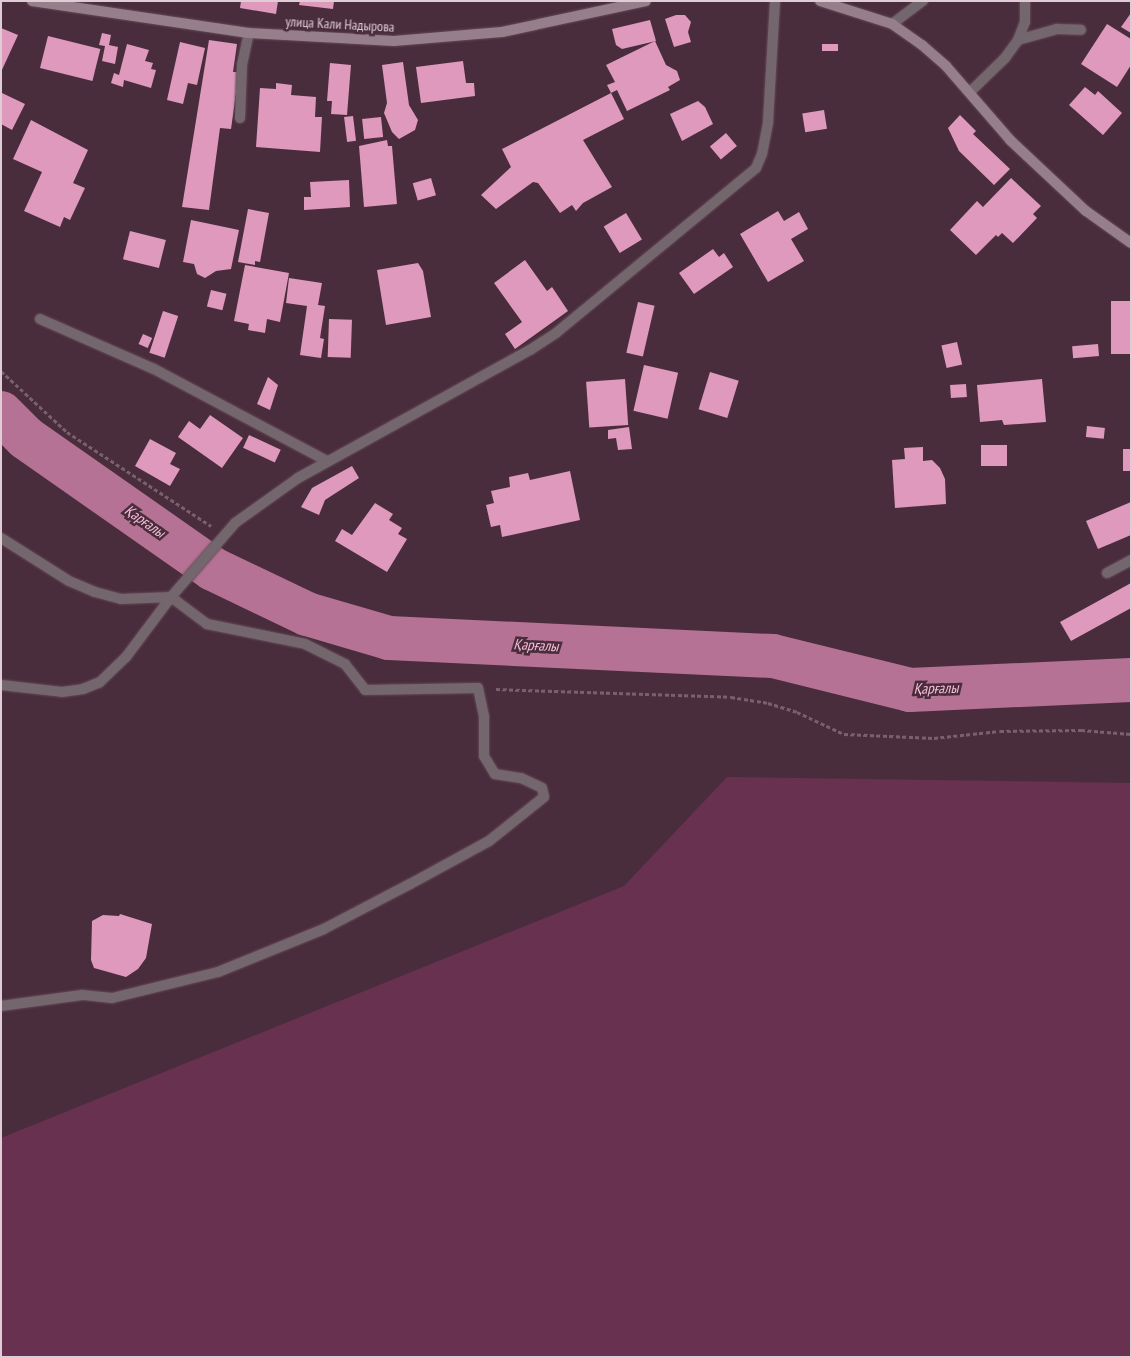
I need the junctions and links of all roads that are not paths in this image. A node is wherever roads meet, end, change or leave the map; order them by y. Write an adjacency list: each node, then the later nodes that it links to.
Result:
1 (32, 1): 9 (street, улица Кали Надырова)
2 (646, 1): 9 (street, улица Кали Надырова)
3 (775, 1): 15 (street)
4 (820, 1): 7 (street)
5 (923, 1): 7 (street)
6 (1025, 1): 10 (street)
7 (892, 24): 11 (street)
8 (1082, 30): 10 (street)
9 (249, 33): 12 (street)
10 (1018, 40): 11 (street)
11 (970, 92): 13 (street)
12 (240, 118)
13 (1131, 243)
14 (40, 319): 15 (street)
15 (327, 461): 19 (street)
16 (1, 538): 19 (street)
17 (1131, 560): 18 (street)
18 (1108, 573)
19 (171, 597): 20 (street); 21 (street)
20 (1, 685)
21 (1, 1006)

